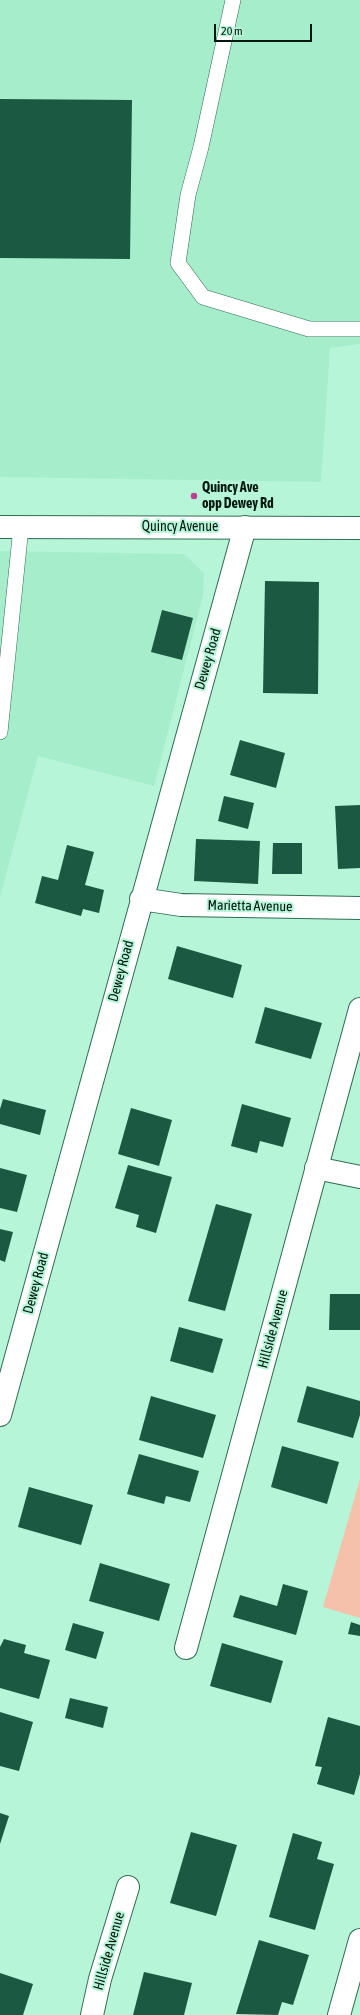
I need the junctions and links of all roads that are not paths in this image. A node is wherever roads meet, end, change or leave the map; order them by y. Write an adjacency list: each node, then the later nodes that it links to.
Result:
1 (233, 0): 2 (lane)
2 (360, 329)
3 (245, 527): 4 (street, Quincy Avenue); 5 (street, Quincy Avenue); 8 (street, Dewey Road)
4 (10, 528): 6 (lane)
5 (360, 528)
6 (4, 649): 7 (lane)
7 (0, 732)
8 (141, 899): 9 (street, Marietta Avenue); 13 (street, Dewey Road)
9 (360, 908)
10 (360, 1009): 11 (street, Hillside Avenue)
11 (316, 1168): 12 (street); 14 (street, Hillside Avenue)
12 (360, 1177)
13 (0, 1415)
14 (186, 1648)
15 (128, 1887): 17 (street, Hillside Avenue)
16 (360, 1940): 18 (street)
17 (92, 2015)
18 (339, 2015)

